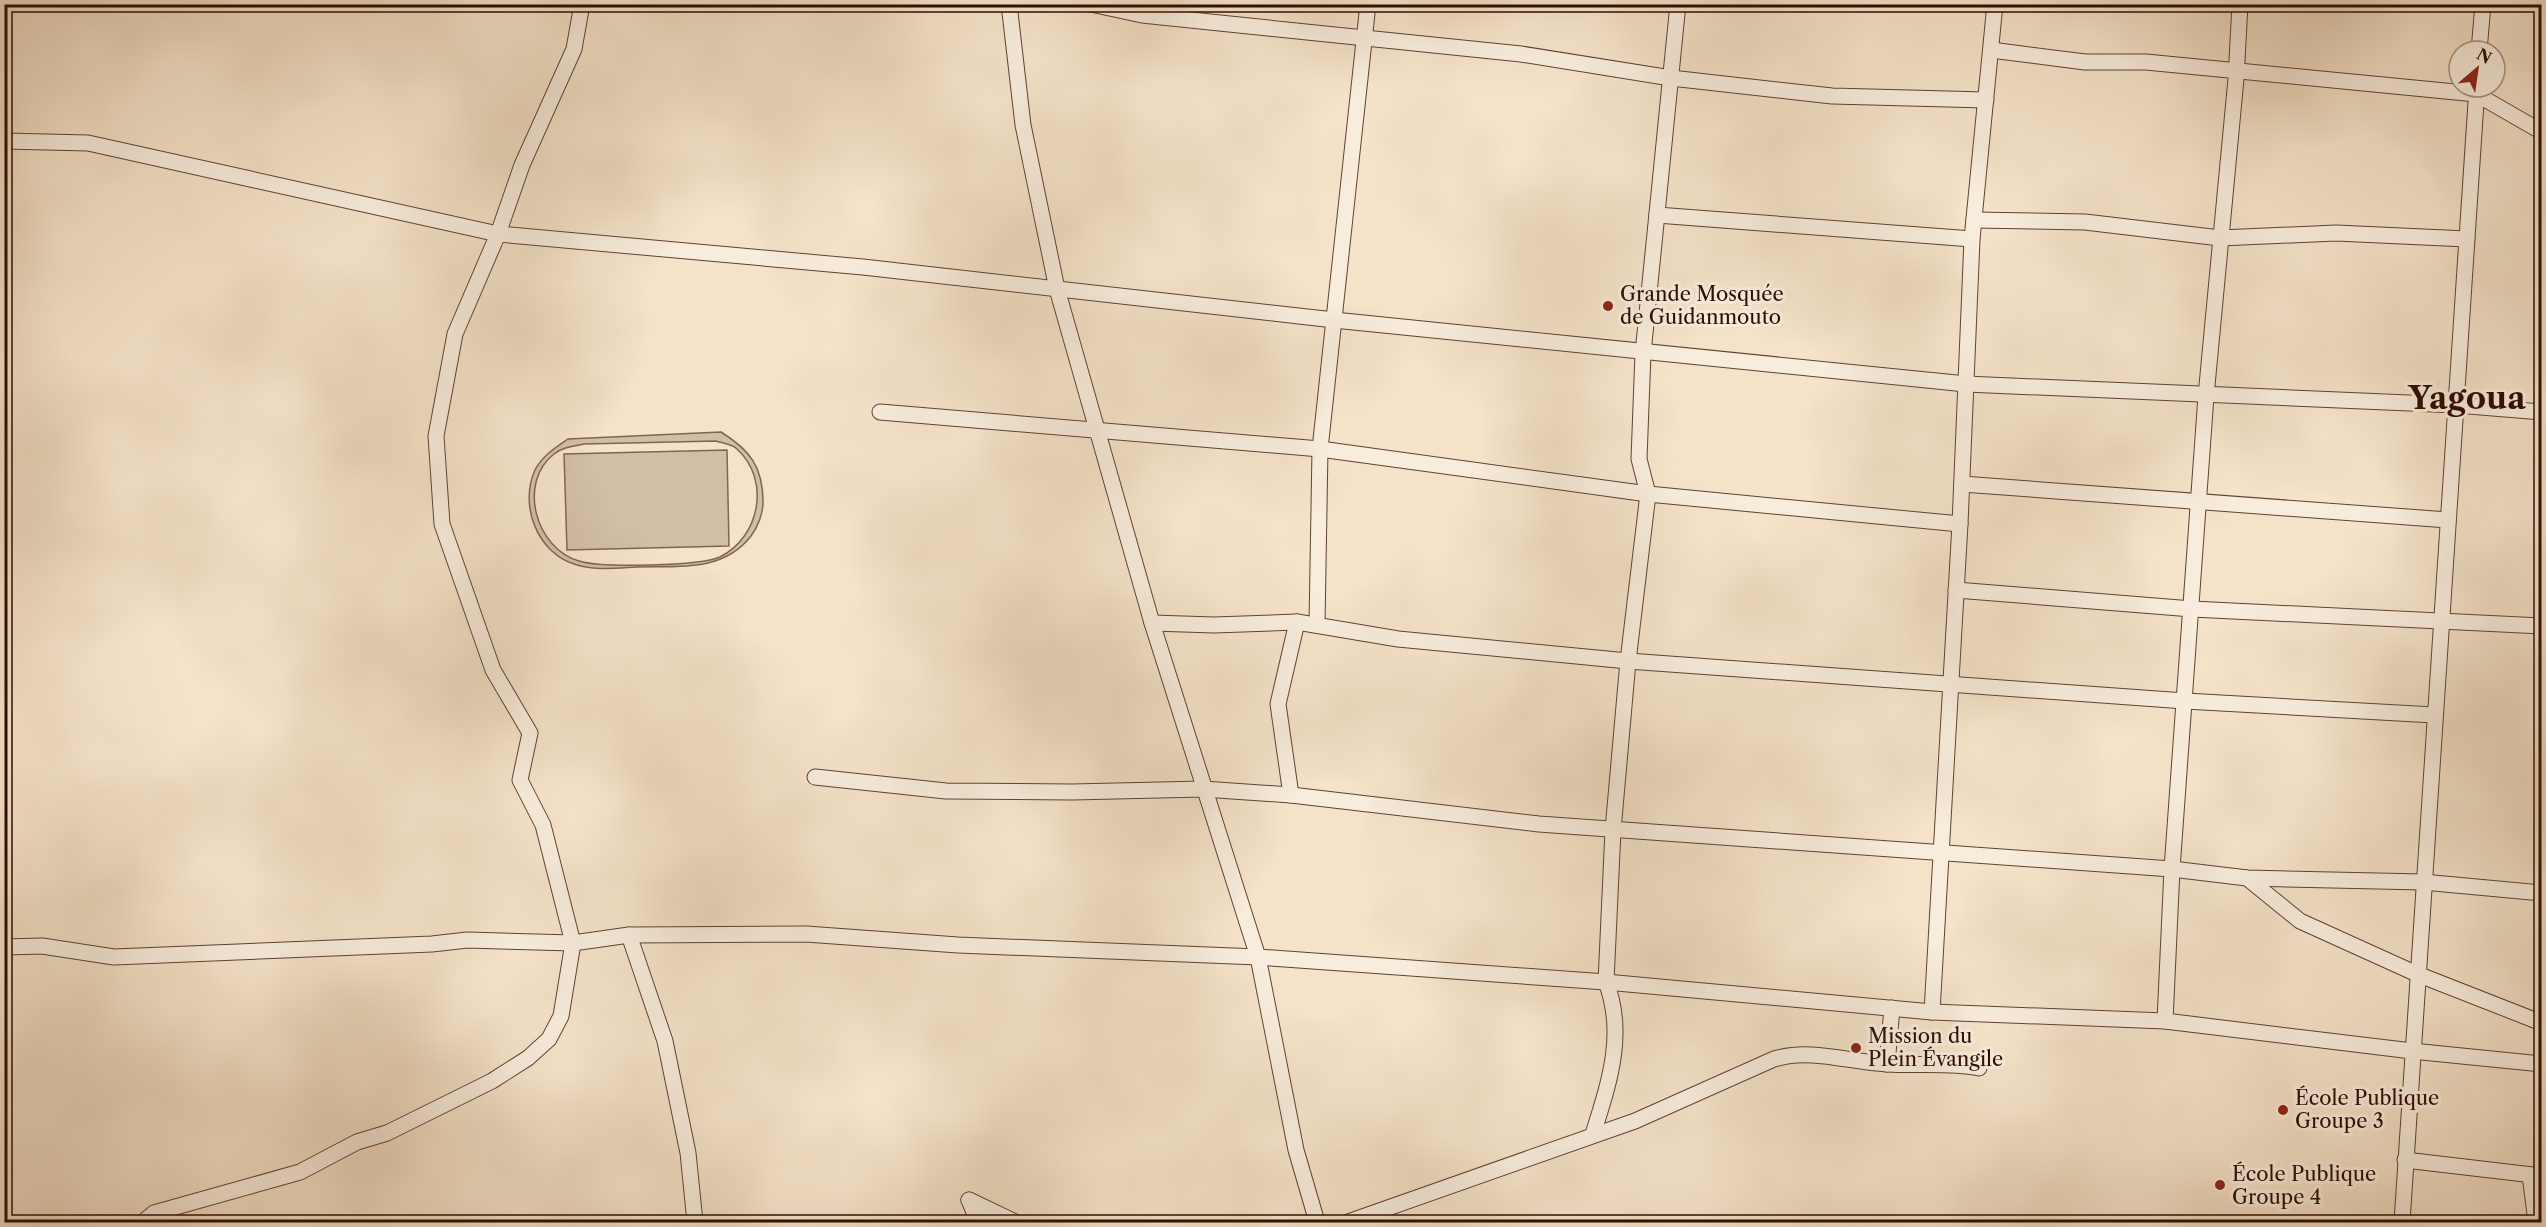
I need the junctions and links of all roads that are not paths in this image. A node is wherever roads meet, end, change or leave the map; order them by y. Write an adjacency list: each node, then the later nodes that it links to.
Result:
1 (582, 4): 22 (street)
2 (1009, 4): 26 (street)
3 (1091, 4): 9 (street)
4 (1368, 4): 9 (street)
5 (1678, 4): 13 (street)
6 (1995, 4): 11 (street)
7 (2240, 4): 12 (street)
8 (2483, 4): 10 (street)
9 (1365, 39): 13 (street); 27 (street)
10 (2480, 39)
11 (1990, 50): 12 (street); 17 (street)
12 (2237, 72): 14 (street); 23 (street)
13 (1671, 78): 17 (street); 20 (street)
14 (2447, 89)
15 (2476, 99): 25 (street)
16 (2489, 99): 18 (street)
17 (1986, 100): 21 (street)
18 (2541, 132)
19 (4, 141): 22 (street)
20 (1657, 215): 24 (street); 28 (street)
21 (1974, 220): 23 (street); 24 (street)
22 (498, 234): 26 (street); 62 (street)
23 (2220, 238): 25 (street); 30 (street)
24 (1972, 239): 29 (street)
25 (2467, 239): 31 (street)
26 (1057, 289): 27 (street); 34 (street)
27 (1334, 320): 28 (street); 35 (street)
28 (1643, 353): 29 (street); 37 (street)
29 (1966, 384): 30 (street); 36 (street)
30 (2206, 396): 31 (street); 38 (street)
31 (2456, 405): 33 (street); 39 (street)
32 (880, 412): 34 (street)
33 (2541, 412)
34 (1099, 433): 35 (street); 45 (street)
35 (1320, 449): 37 (street); 46 (street)
36 (1962, 484): 38 (street); 40 (street)
37 (1648, 494): 40 (street); 48 (street)
38 (2199, 502): 39 (street); 42 (street)
39 (2448, 520): 44 (street)
40 (1960, 524): 41 (street)
41 (1956, 590): 42 (street); 49 (street)
42 (2192, 609): 44 (street); 50 (street)
43 (1297, 622): 45 (street); 46 (street); 54 (street)
44 (2441, 622): 47 (street); 51 (street)
45 (1152, 623): 53 (street)
46 (1317, 625): 48 (street)
47 (2541, 626)
48 (1628, 661): 49 (street); 55 (street)
49 (1951, 685): 50 (street); 56 (street)
50 (2185, 701): 51 (street); 57 (street)
51 (2434, 715): 59 (street)
52 (815, 777): 53 (street)
53 (1203, 789): 54 (street); 64 (street)
54 (1291, 795): 55 (street)
55 (1613, 830): 56 (street); 66 (street)
56 (1941, 854): 57 (street); 68 (street)
57 (2172, 869): 58 (street); 69 (street)
58 (2247, 878): 59 (street); 65 (street)
59 (2423, 882): 60 (street); 65 (street)
60 (2541, 893)
61 (629, 935): 62 (street); 64 (street); 79 (street)
62 (573, 943): 63 (street); 78 (street)
63 (4, 947)
64 (1258, 957): 66 (street); 82 (street)
65 (2417, 974): 70 (street); 71 (street)
66 (1606, 982): 67 (street); 75 (street)
67 (1892, 1008): 68 (street); 72 (street)
68 (1932, 1012): 69 (street)
69 (2165, 1021): 71 (street)
70 (2541, 1023)
71 (2412, 1051): 73 (street); 76 (street)
72 (1887, 1064): 74 (street); 75 (street)
73 (2541, 1064)
74 (1979, 1068)
75 (1593, 1134): 83 (street)
76 (2405, 1160): 77 (street); 84 (street)
77 (2536, 1176): 85 (street)
78 (143, 1222)
79 (695, 1222)
80 (978, 1222): 81 (street)
81 (1015, 1222)
82 (1317, 1222)
83 (1348, 1222)
84 (2402, 1222)
85 (2536, 1222)

